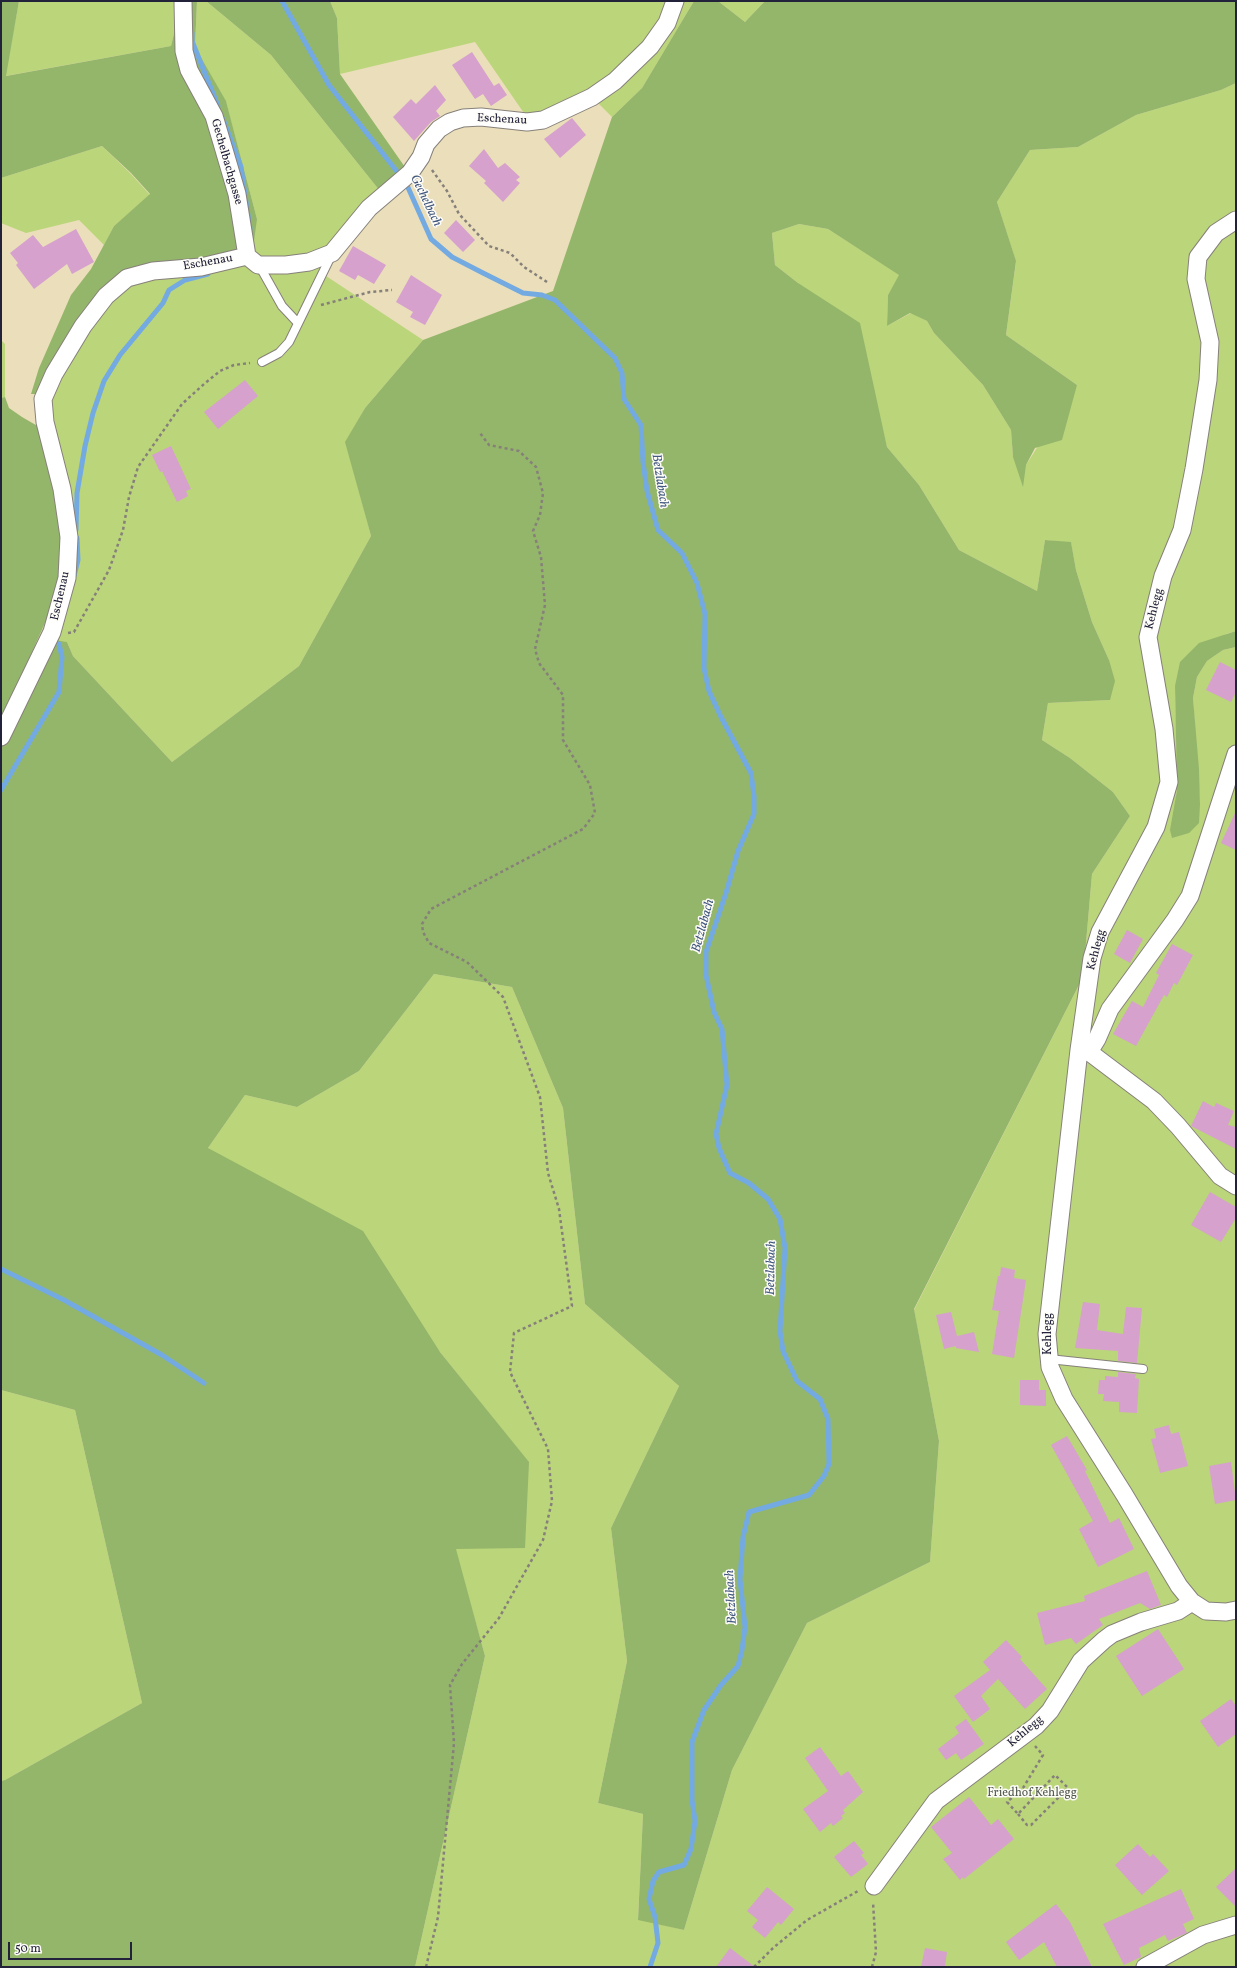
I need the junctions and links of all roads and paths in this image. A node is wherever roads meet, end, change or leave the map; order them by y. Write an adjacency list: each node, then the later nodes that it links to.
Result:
1 (183, 1): 6 (street, Gechelbachgasse)
2 (675, 1): 5 (street, Eschenau)
3 (438, 177): 7 (path)
4 (1236, 220): 16 (street, Kehlegg)
5 (332, 253): 6 (street, Eschenau); 9 (lane)
6 (253, 260): 10 (lane); 14 (street, Eschenau)
7 (548, 282)
8 (392, 290): 9 (path)
9 (306, 305): 10 (lane)
10 (297, 322): 11 (lane)
11 (262, 362): 13 (path)
12 (480, 433): 26 (path)
13 (65, 633)
14 (1, 737)
15 (1236, 754): 16 (street, Kehlegg)
16 (1084, 1051): 17 (street); 18 (street, Kehlegg)
17 (1236, 1186)
18 (1049, 1359): 19 (lane); 20 (street, Kehlegg)
19 (1143, 1369)
20 (1192, 1602): 21 (street, Kehlegg); 24 (street, Kehlegg)
21 (1236, 1610)
22 (1043, 1755): 23 (path)
23 (1018, 1814): 23 (path)
24 (874, 1886): 27 (path); 28 (path)
25 (1236, 1925): 29 (street)
26 (426, 1967)
27 (754, 1967)
28 (872, 1967)
29 (1145, 1967)

